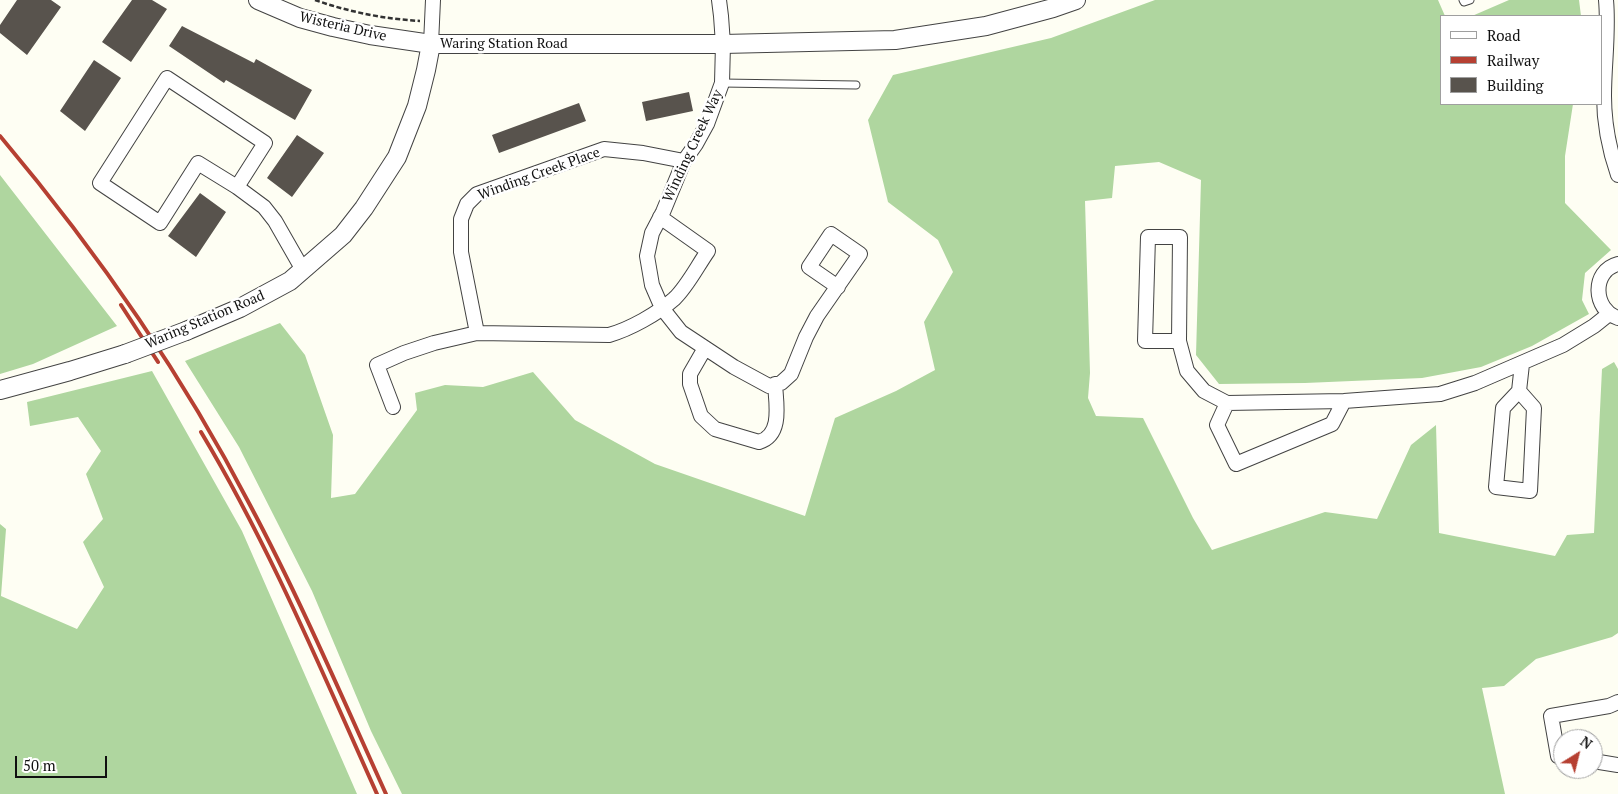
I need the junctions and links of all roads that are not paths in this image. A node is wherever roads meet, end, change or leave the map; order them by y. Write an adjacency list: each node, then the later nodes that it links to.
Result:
1 (258, 0): 8 (street, Wisteria Drive)
2 (433, 0): 8 (street)
3 (719, 0): 9 (street, Winding Creek Way)
4 (1076, 0): 9 (street, Waring Station Road)
5 (1463, 0): 6 (lane)
6 (1470, 0)
7 (1606, 0): 12 (street)
8 (431, 44): 9 (street, Waring Station Road); 18 (street, Waring Station Road)
9 (723, 44): 10 (street, Winding Creek Way)
10 (722, 83): 11 (lane); 13 (street, Winding Creek Way)
11 (856, 85)
12 (1612, 131): 14 (street)
13 (684, 161): 16 (street, Winding Creek Way); 22 (street, Winding Creek Place)
14 (1618, 175)
15 (237, 187): 15 (street); 18 (street)
16 (660, 217): 20 (street, Winding Creek Way); 20 (street, Winding Creek Way)
17 (1618, 264): 21 (street)
18 (304, 270): 27 (street, Waring Station Road, bridge)
19 (838, 287): 26 (street)
20 (662, 308): 22 (street); 24 (street, Winding Creek Way)
21 (1614, 316): 25 (street)
22 (477, 333): 31 (street)
23 (1179, 341): 23 (street); 30 (street)
24 (705, 348): 26 (street, Winding Creek Way); 26 (street)
25 (1522, 364): 28 (street); 29 (street)
26 (775, 384)
27 (0, 390)
28 (1519, 391): 28 (street)
29 (1344, 401): 30 (street); 30 (street)
30 (1227, 403)
31 (393, 407)
32 (1618, 702): 33 (street)
33 (1553, 729)
34 (1603, 763): 35 (street)
35 (1618, 765)

